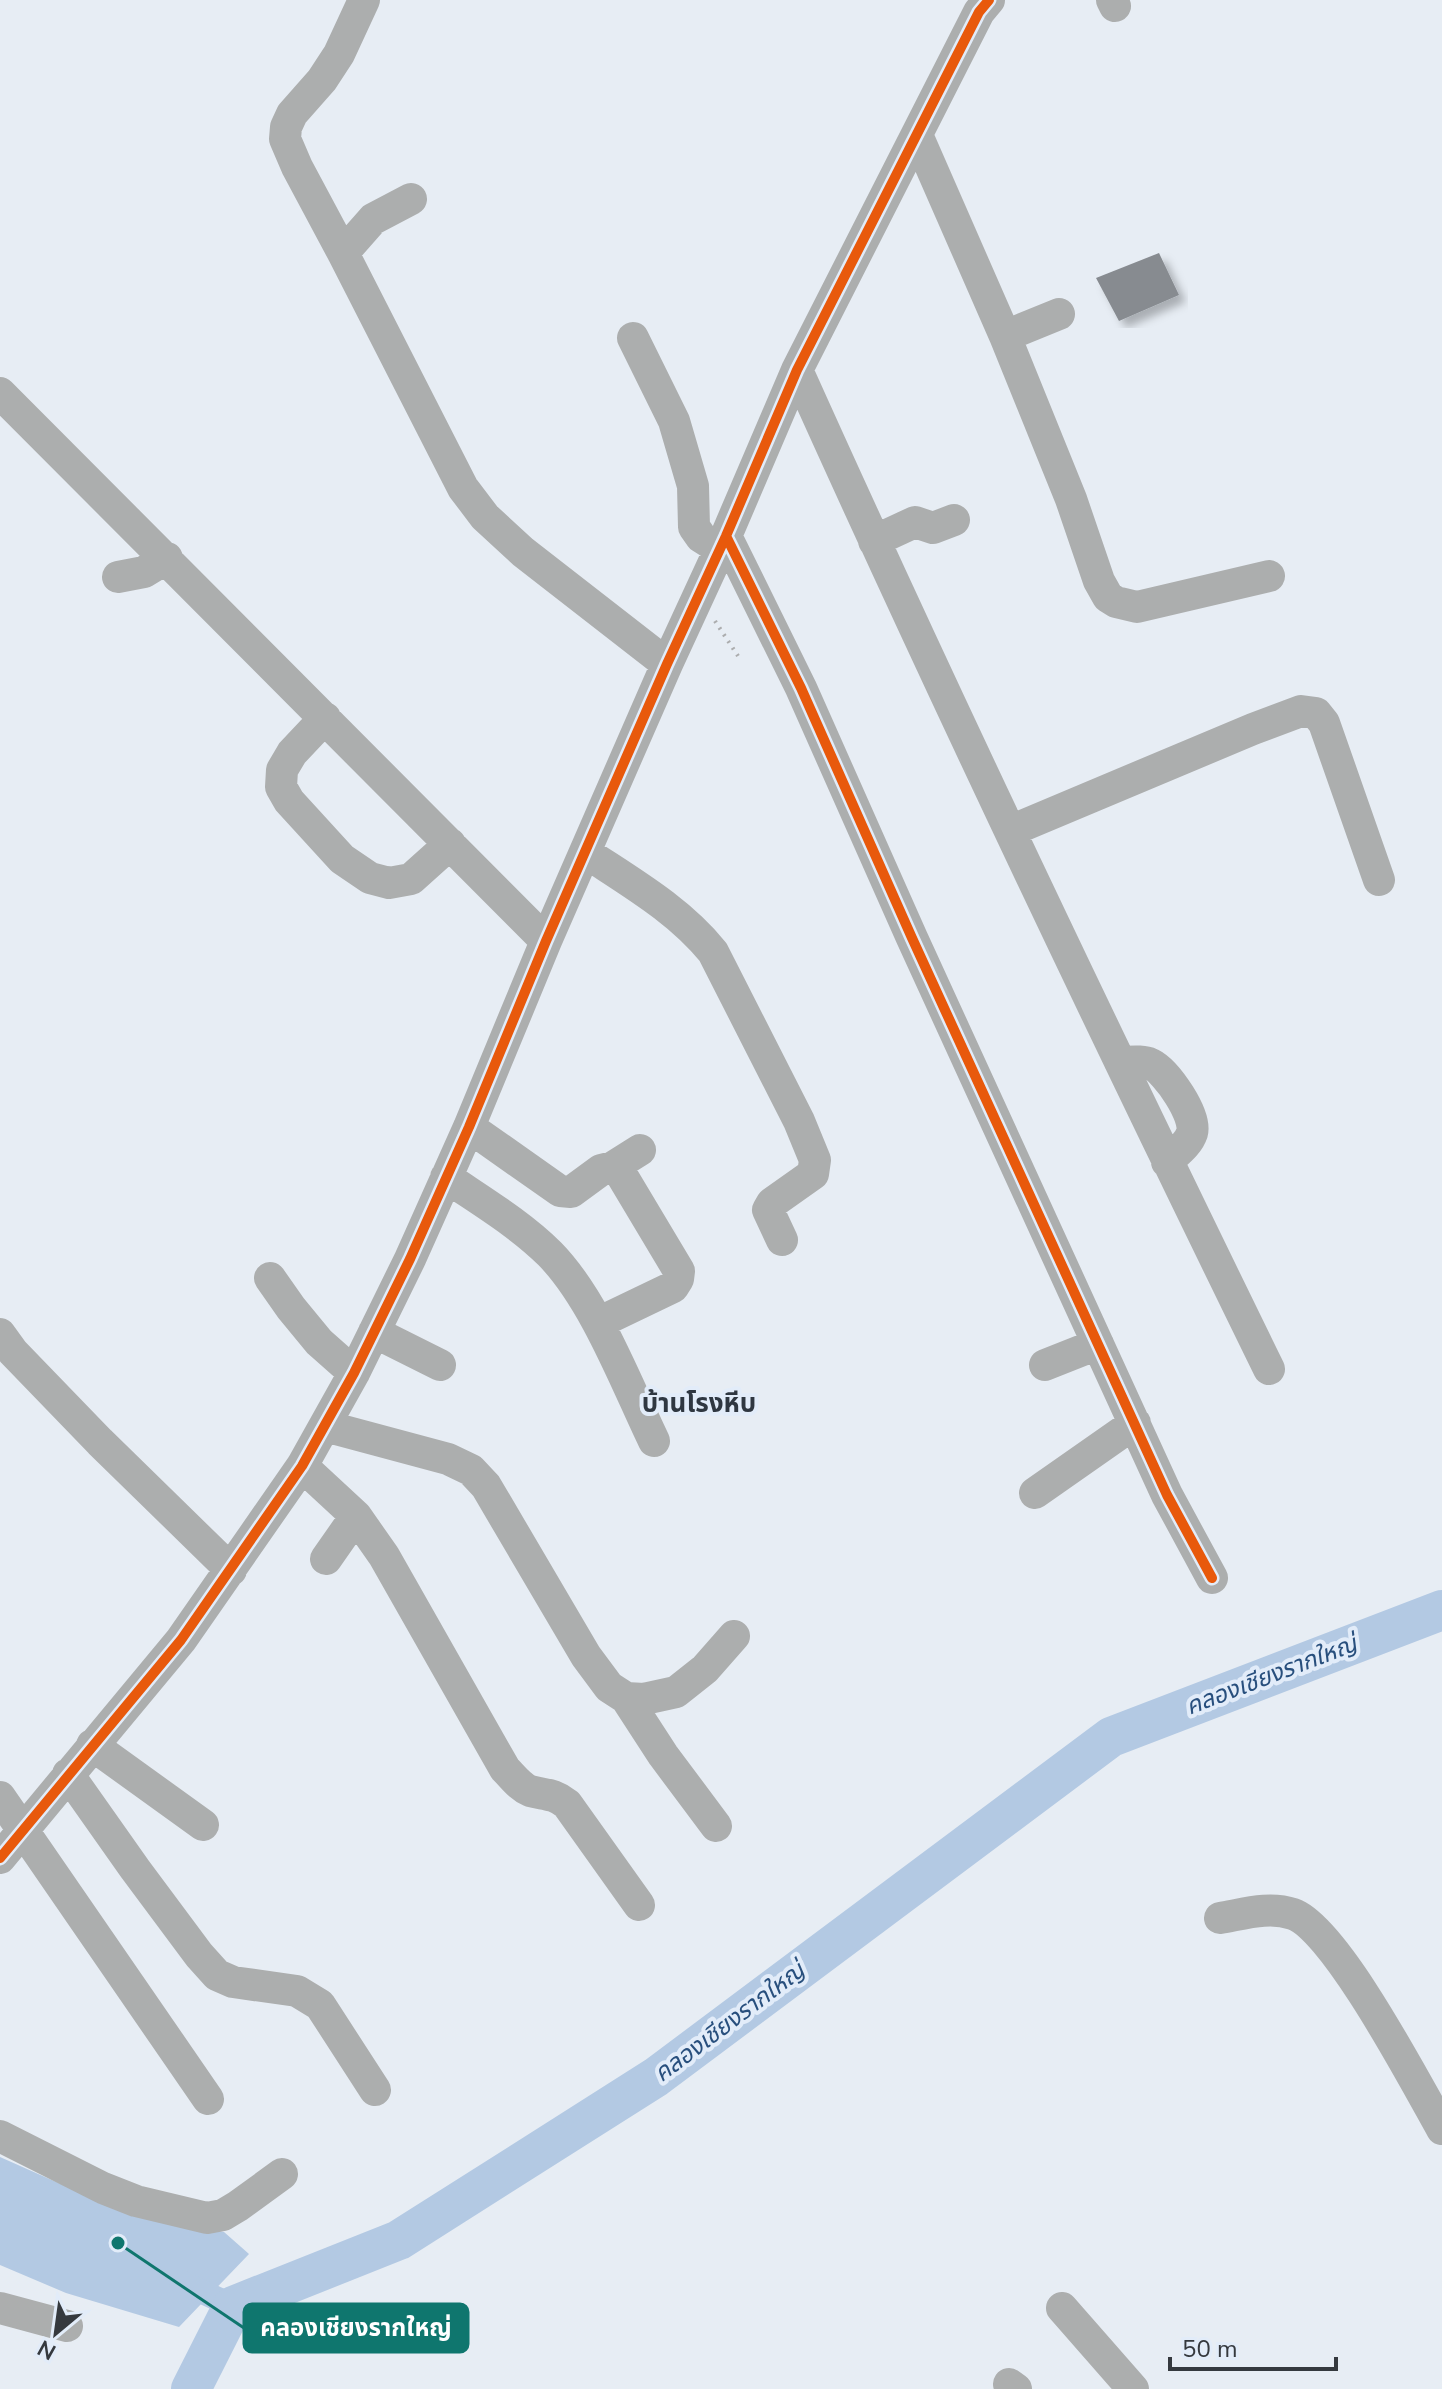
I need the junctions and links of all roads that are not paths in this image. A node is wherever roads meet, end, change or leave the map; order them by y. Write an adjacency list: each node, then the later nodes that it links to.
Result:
1 (364, 0): 5 (street)
2 (979, 4): 3 (street)
3 (917, 135): 7 (street); 9 (street)
4 (411, 199): 5 (street)
5 (343, 253): 17 (street)
6 (1059, 314): 7 (street)
7 (1005, 336): 15 (street)
8 (633, 338): 13 (street)
9 (797, 370): 12 (street); 13 (street)
10 (0, 393): 14 (street)
11 (954, 520): 12 (street)
12 (874, 541): 19 (street)
13 (723, 543): 17 (street); 33 (street)
14 (167, 558): 16 (street); 18 (street)
15 (1269, 576)
16 (118, 577)
17 (667, 664): 21 (street)
18 (325, 718): 20 (street); 20 (street)
19 (1010, 831): 22 (street); 36 (street)
20 (450, 844): 23 (street)
21 (585, 852): 23 (street); 28 (street)
22 (1379, 880)
23 (546, 941): 24 (street)
24 (469, 1127): 26 (street); 27 (street)
25 (640, 1150): 26 (street)
26 (613, 1167): 30 (street)
27 (446, 1177): 30 (street); 31 (street)
28 (782, 1240)
29 (270, 1278): 37 (street)
30 (598, 1323): 40 (street)
31 (374, 1332): 34 (street); 37 (street)
32 (0, 1334): 45 (street)
33 (1098, 1344): 35 (street); 38 (street)
34 (440, 1365)
35 (1045, 1365)
36 (1269, 1369)
37 (354, 1373): 39 (street)
38 (1135, 1423): 42 (street); 46 (street)
39 (325, 1426): 41 (street); 48 (street)
40 (654, 1441)
41 (302, 1466): 43 (street); 45 (street)
42 (1035, 1493)
43 (356, 1516): 44 (street); 56 (street)
44 (326, 1559)
45 (231, 1570): 49 (street)
46 (1212, 1578)
47 (734, 1636): 48 (street)
48 (626, 1698): 53 (street)
49 (92, 1745): 50 (street); 52 (street)
50 (68, 1774): 54 (street); 58 (street)
51 (0, 1797): 54 (street)
52 (203, 1825)
53 (716, 1826)
54 (22, 1830): 55 (street); 59 (street)
55 (0, 1858)
56 (639, 1905)
57 (1220, 1918): 60 (street)
58 (375, 2090)
59 (208, 2099)
60 (1442, 2129)
61 (0, 2136): 62 (street)
62 (282, 2174)
63 (0, 2308): 65 (street)
64 (1062, 2308): 66 (street)
65 (67, 2326)
66 (1133, 2389)

